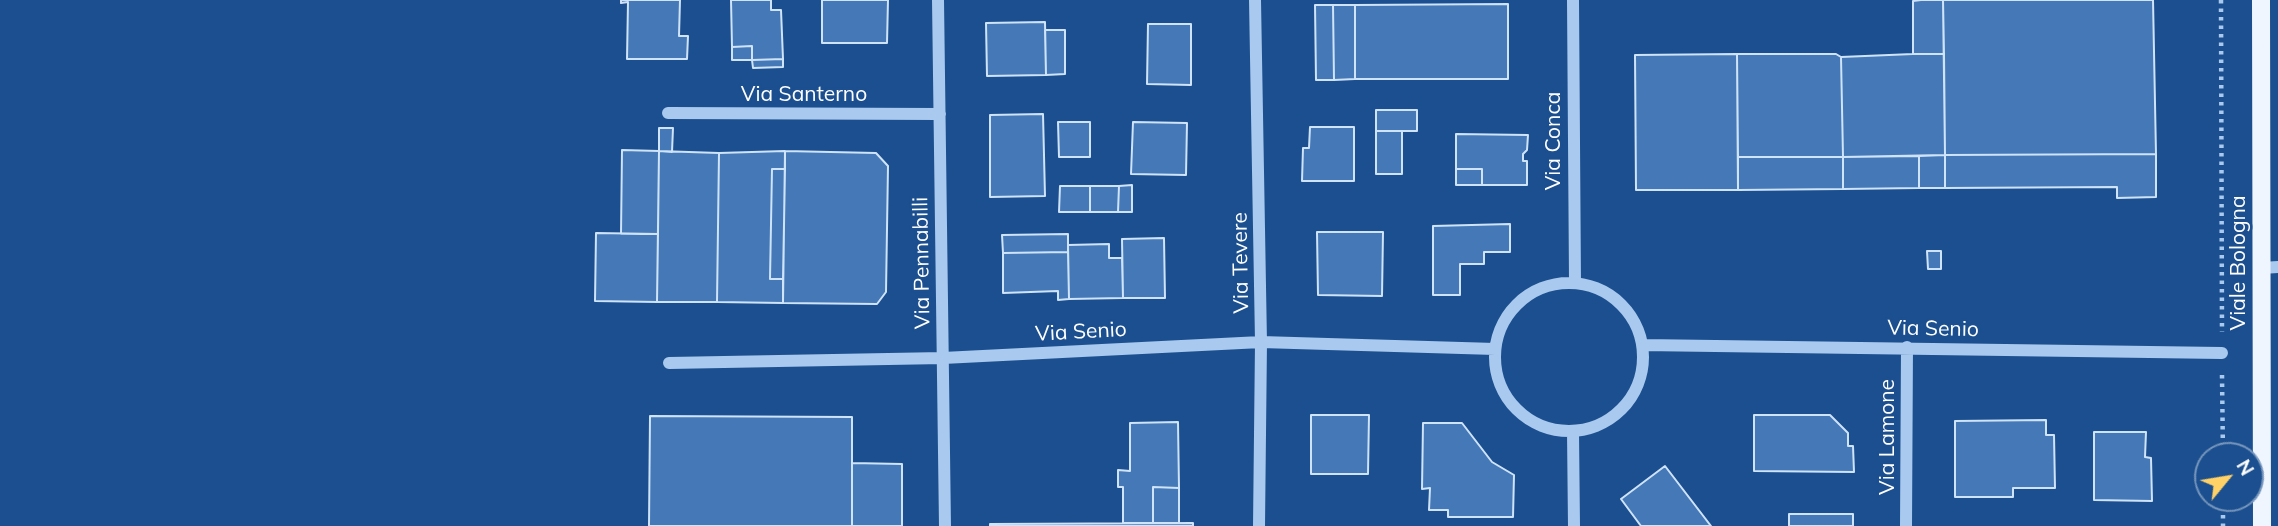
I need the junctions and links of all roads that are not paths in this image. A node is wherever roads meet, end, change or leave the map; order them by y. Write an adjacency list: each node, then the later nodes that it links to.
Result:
1 (938, 0): 6 (street, Via Pennabilli)
2 (1255, 0): 9 (street, Via Tevere)
3 (1573, 0): 8 (street, Via Conca)
4 (2262, 0): 7 (main road, Viale Bologna)
5 (668, 113): 6 (street, Via Santerno)
6 (940, 114): 14 (street, Via Pennabilli)
7 (2270, 267): 21 (main road, Viale Bologna)
8 (1575, 282): 10 (street); 12 (street)
9 (1261, 342): 12 (street, Via Senio); 14 (street, Via Senio); 18 (street, Via Tevere)
10 (1643, 345): 11 (street, Via Senio); 16 (street)
11 (1907, 347): 13 (street, Via Senio); 20 (street, Via Lamone)
12 (1495, 349): 16 (street)
13 (2222, 353)
14 (943, 358): 15 (street, Via Senio); 17 (street, Via Pennabilli)
15 (669, 363)
16 (1573, 432): 19 (street)
17 (945, 526)
18 (1259, 526)
19 (1574, 526)
20 (1906, 526)
21 (2262, 526)

